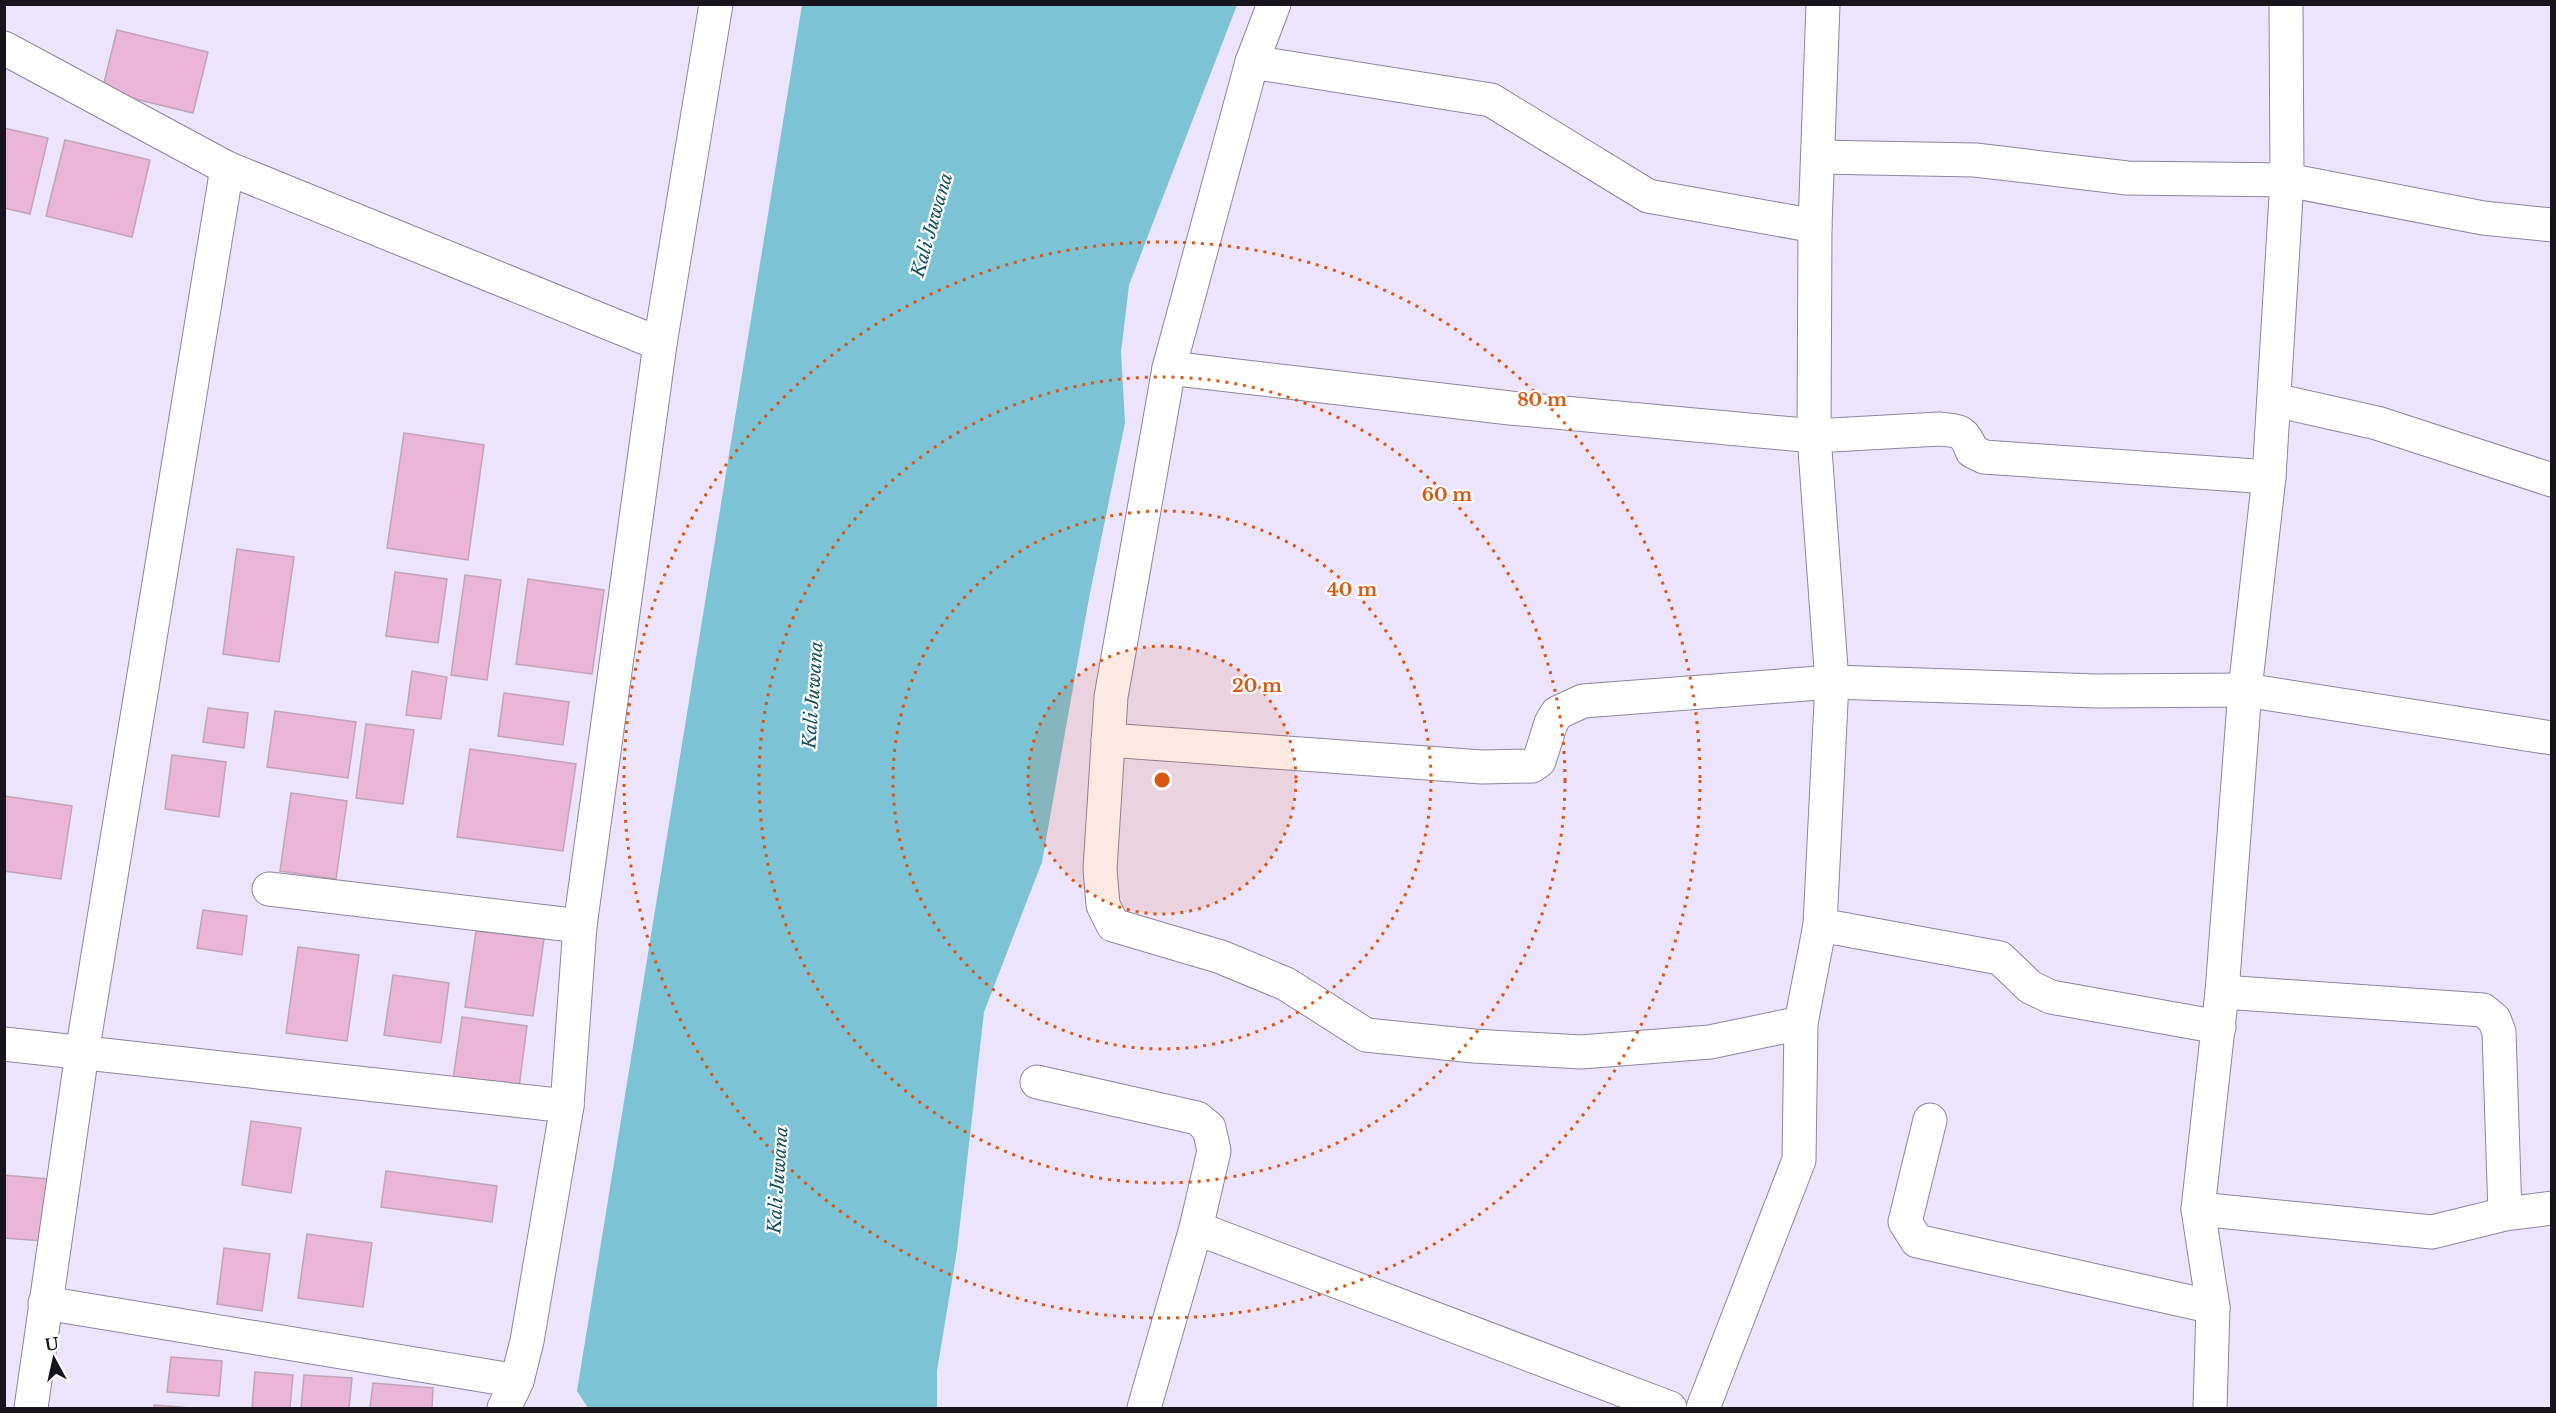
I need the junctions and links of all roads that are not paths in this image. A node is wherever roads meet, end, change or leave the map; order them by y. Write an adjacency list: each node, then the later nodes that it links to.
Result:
1 (716, 4): 12 (street)
2 (1274, 4): 6 (street)
3 (1823, 4): 7 (street)
4 (2286, 4): 9 (street)
5 (4, 48): 8 (street)
6 (1252, 62): 11 (street); 13 (street)
7 (1818, 157): 9 (street); 11 (street)
8 (227, 168): 12 (street); 29 (street)
9 (2287, 180): 10 (street); 14 (street)
10 (2552, 225)
11 (1815, 226): 15 (street)
12 (660, 344): 24 (street)
13 (1169, 368): 15 (street); 21 (street)
14 (2274, 400): 16 (street); 17 (street)
15 (1814, 436): 16 (street); 18 (street)
16 (2269, 477): 19 (street)
17 (2552, 480)
18 (1832, 682): 19 (street); 21 (street); 23 (street)
19 (2245, 690): 20 (street); 25 (street)
20 (2552, 738)
21 (1108, 740): 26 (street)
22 (269, 889): 24 (street)
23 (1820, 925): 26 (street); 27 (street)
24 (580, 926): 31 (street)
25 (2222, 992): 27 (street); 35 (street)
26 (1801, 1023): 43 (street)
27 (2218, 1028): 34 (street)
28 (4, 1044): 29 (street)
29 (81, 1053): 31 (street); 37 (street)
30 (1037, 1082): 36 (street)
31 (567, 1106): 39 (street)
32 (1930, 1120): 38 (street)
33 (2552, 1208): 35 (street)
34 (2198, 1209): 35 (street); 38 (street)
35 (2505, 1214)
36 (1196, 1228): 41 (street); 42 (street)
37 (45, 1303): 39 (street); 40 (street)
38 (2213, 1307): 44 (street)
39 (510, 1395)
40 (32, 1408)
41 (1144, 1408)
42 (1670, 1408)
43 (1703, 1408)
44 (2210, 1408)

